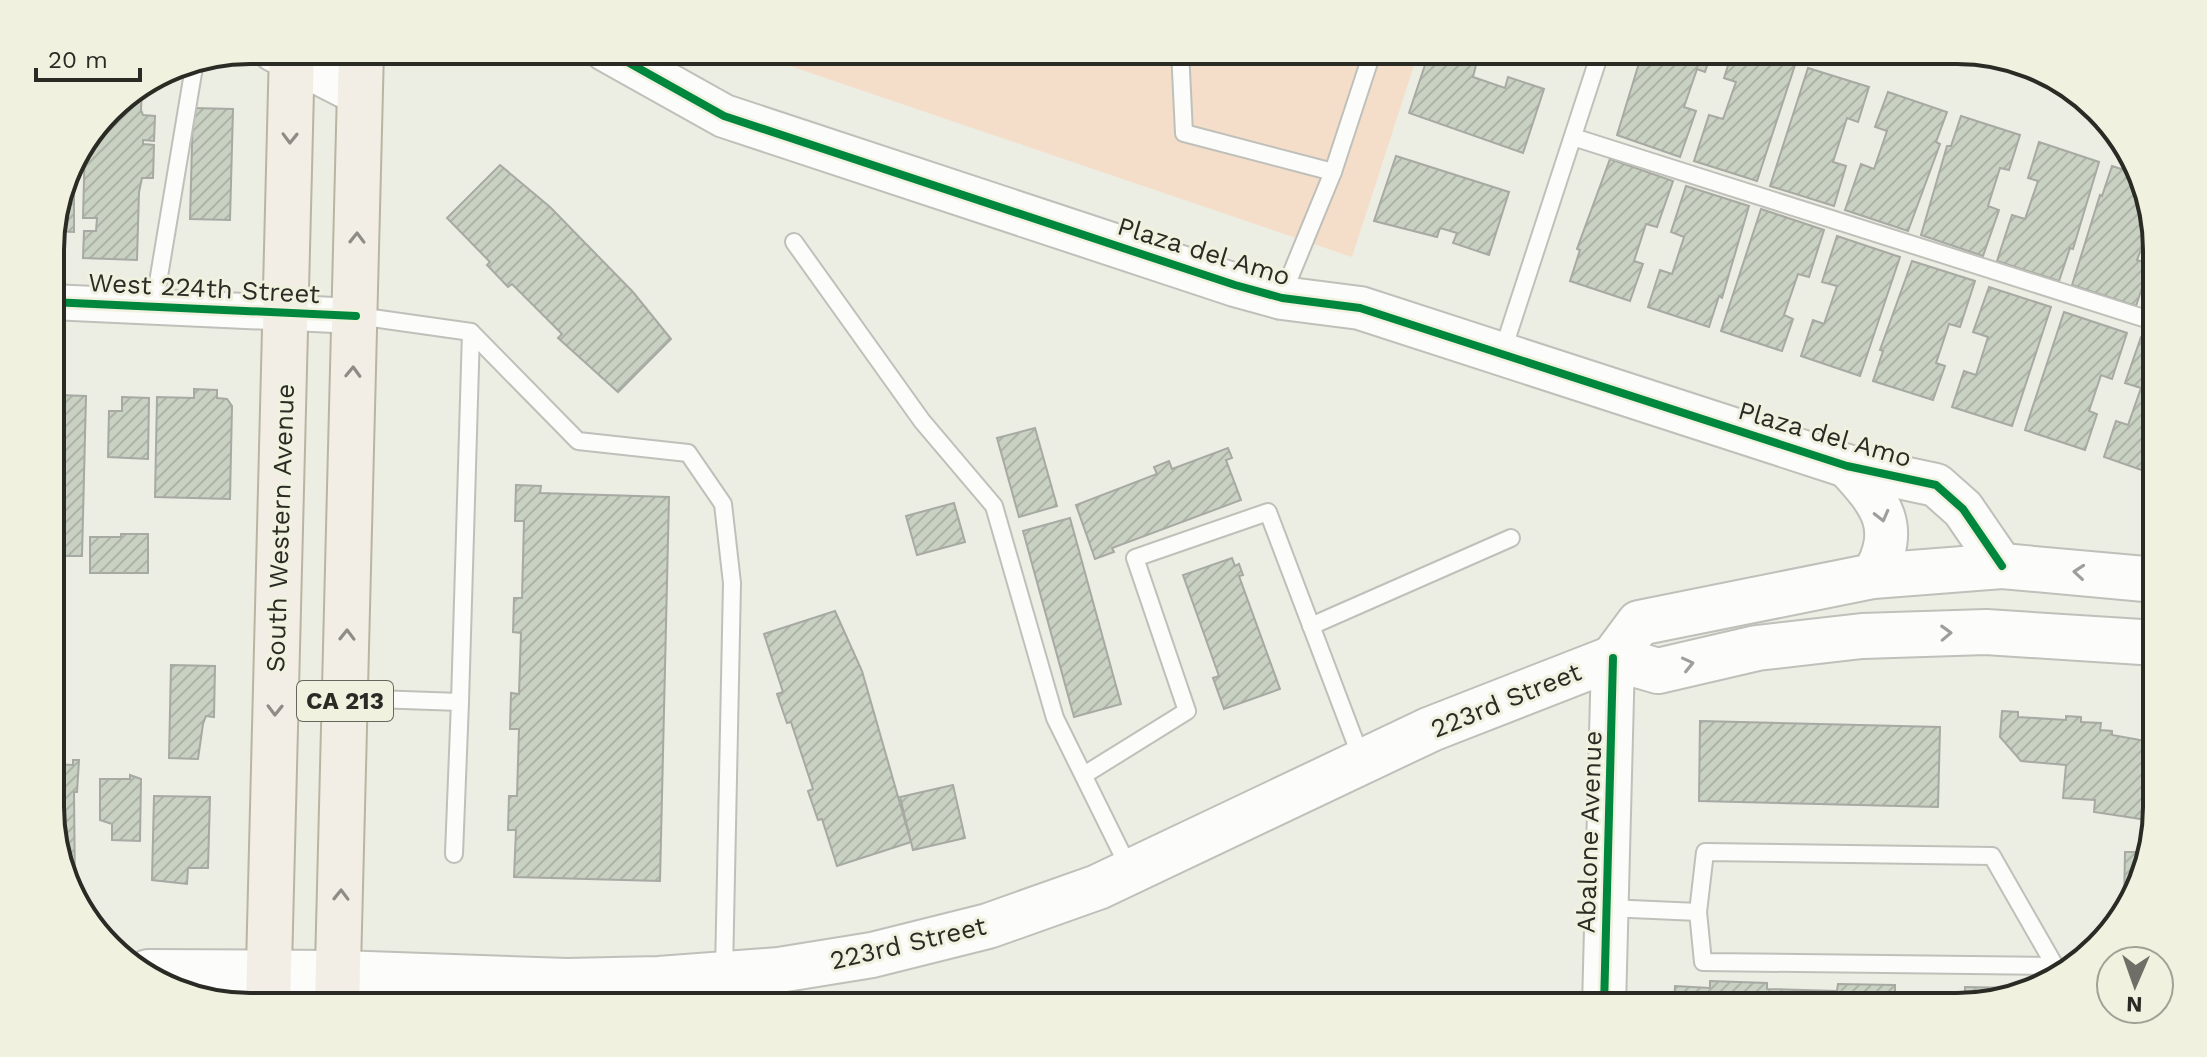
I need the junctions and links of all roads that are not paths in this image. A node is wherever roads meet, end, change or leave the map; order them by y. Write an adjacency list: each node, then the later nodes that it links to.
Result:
1 (286, 64): 16 (main road, South Western Avenue / CA 213, one-way to 16)
2 (306, 64): 9 (street)
3 (361, 64): 9 (main road, CA 213)
4 (634, 64): 13 (street, Plaza del Amo)
5 (1181, 64): 11 (lane)
6 (1368, 64): 11 (lane)
7 (1596, 64): 10 (lane)
8 (193, 73): 15 (lane)
9 (360, 94): 17 (main road, CA 213, one-way to 9)
10 (1573, 137): 18 (lane); 20 (lane)
11 (1333, 172): 13 (lane)
12 (794, 242): 32 (lane)
13 (1282, 298): 20 (street, Plaza del Amo)
14 (64, 303): 15 (street, West 224th Street)
15 (154, 306): 16 (street, West 224th Street)
16 (286, 311): 17 (street, West 224th Street); 41 (main road, South Western Avenue / CA 213, one-way to 41)
17 (356, 316): 19 (lane); 29 (main road, CA 213, one-way to 17)
18 (2143, 318)
19 (471, 332): 30 (lane); 39 (lane)
20 (1502, 353): 21 (street, Plaza del Amo)
21 (1847, 466): 23 (street, Plaza del Amo); 24 (street, Plaza del Amo, one-way to 24)
22 (1511, 538): 26 (lane)
23 (2002, 566): 24 (main road); 25 (main road, one-way to 23)
24 (1873, 576): 28 (main road)
25 (2143, 579)
26 (1311, 626): 31 (lane); 32 (lane)
27 (2143, 642): 28 (main road, one-way to 27)
28 (1613, 658): 31 (main road, 223rd Street); 35 (street, Abalone Avenue)
29 (345, 698): 30 (lane); 42 (main road, CA 213, one-way to 29)
30 (460, 702): 33 (lane)
31 (1362, 762): 34 (main road, 223rd Street)
32 (1084, 775): 34 (lane)
33 (454, 854)
34 (1131, 871): 39 (main road, 223rd Street)
35 (1607, 908): 36 (lane); 43 (street, Abalone Avenue)
36 (1698, 912): 37 (lane); 38 (lane)
37 (2055, 965)
38 (2053, 966)
39 (724, 974): 42 (main road, 223rd Street)
40 (172, 976): 41 (main road, 223rd Street)
41 (268, 990): 42 (main road, 223rd Street)
42 (338, 990)
43 (1604, 993)

